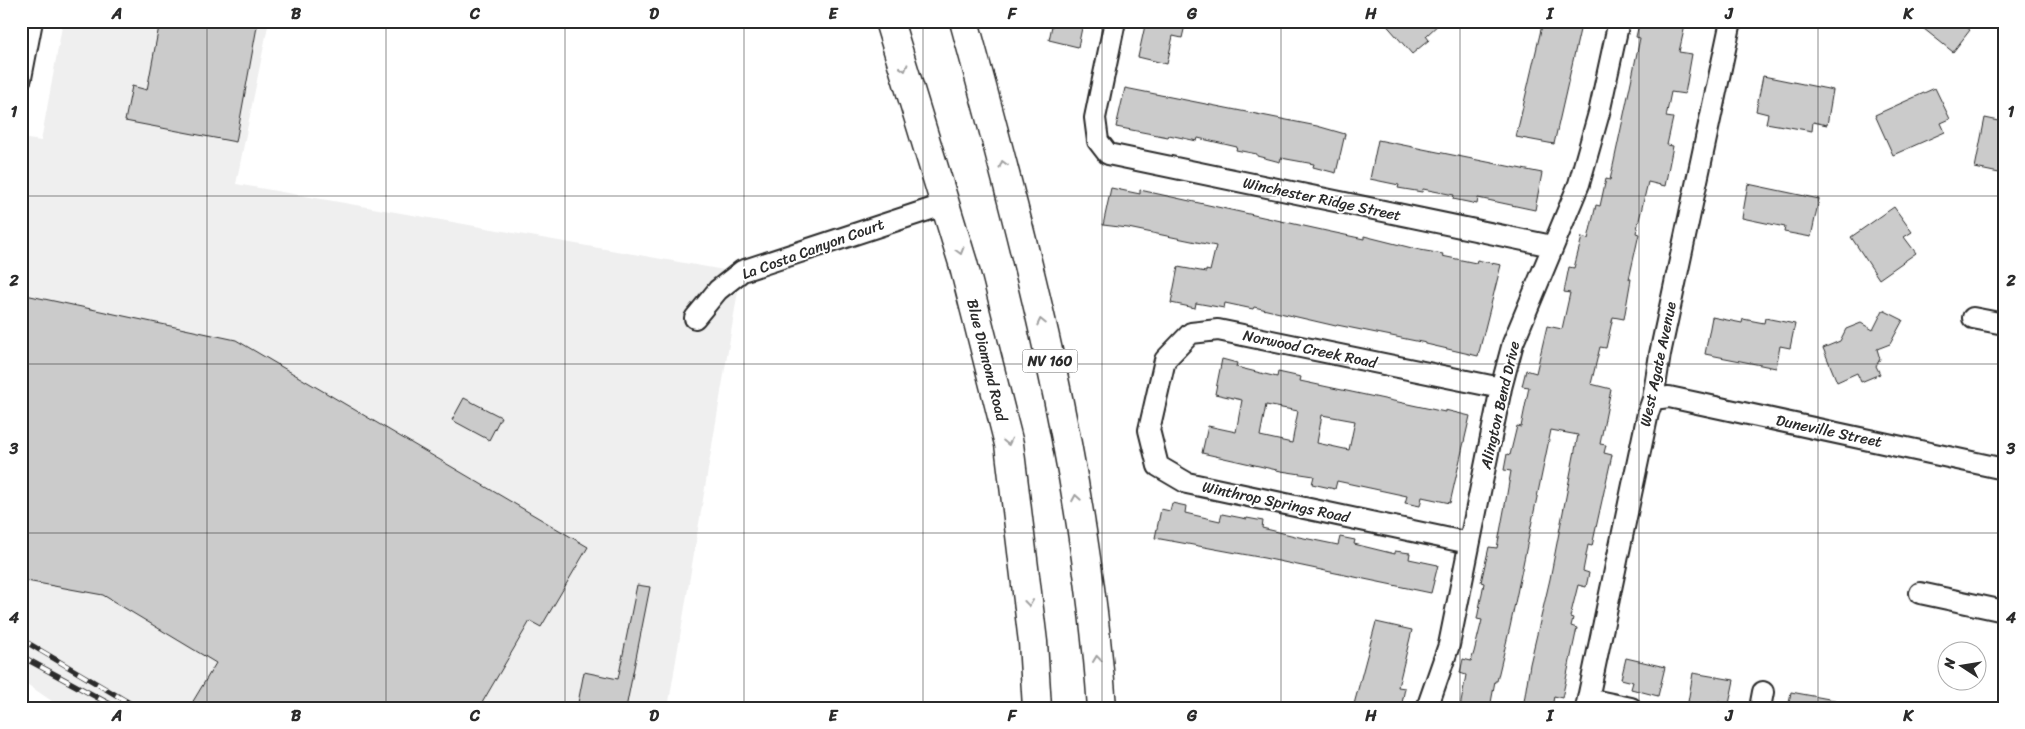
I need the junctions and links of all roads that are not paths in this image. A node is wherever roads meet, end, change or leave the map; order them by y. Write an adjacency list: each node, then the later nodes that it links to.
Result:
1 (32, 21): 7 (street)
2 (889, 21): 8 (highway, Blue Diamond Road, one-way to 8)
3 (964, 21): 22 (highway, NV 160, one-way to 3)
4 (1115, 21): 9 (street, Winchester Ridge Street)
5 (1619, 21): 9 (street, Alington Bend Drive)
6 (1731, 21): 15 (street, West Agate Avenue)
7 (21, 78)
8 (946, 204): 10 (street, La Costa Canyon Court); 21 (highway, Blue Diamond Road, one-way to 21)
9 (1552, 246): 13 (street, Alington Bend Drive)
10 (695, 318)
11 (1973, 318): 12 (street)
12 (2004, 324)
13 (1501, 388): 14 (street, Norwood Creek Road); 17 (street, Alington Bend Drive)
14 (1157, 395): 17 (street, Winthrop Springs Road)
15 (1653, 399): 16 (street, Duneville Street); 20 (street, West Agate Avenue)
16 (2004, 469)
17 (1469, 543): 23 (street, Alington Bend Drive)
18 (1920, 593): 19 (street)
19 (2004, 611)
20 (1587, 703): 24 (street)
21 (1037, 708)
22 (1102, 708)
23 (1427, 708)
24 (1631, 708)

